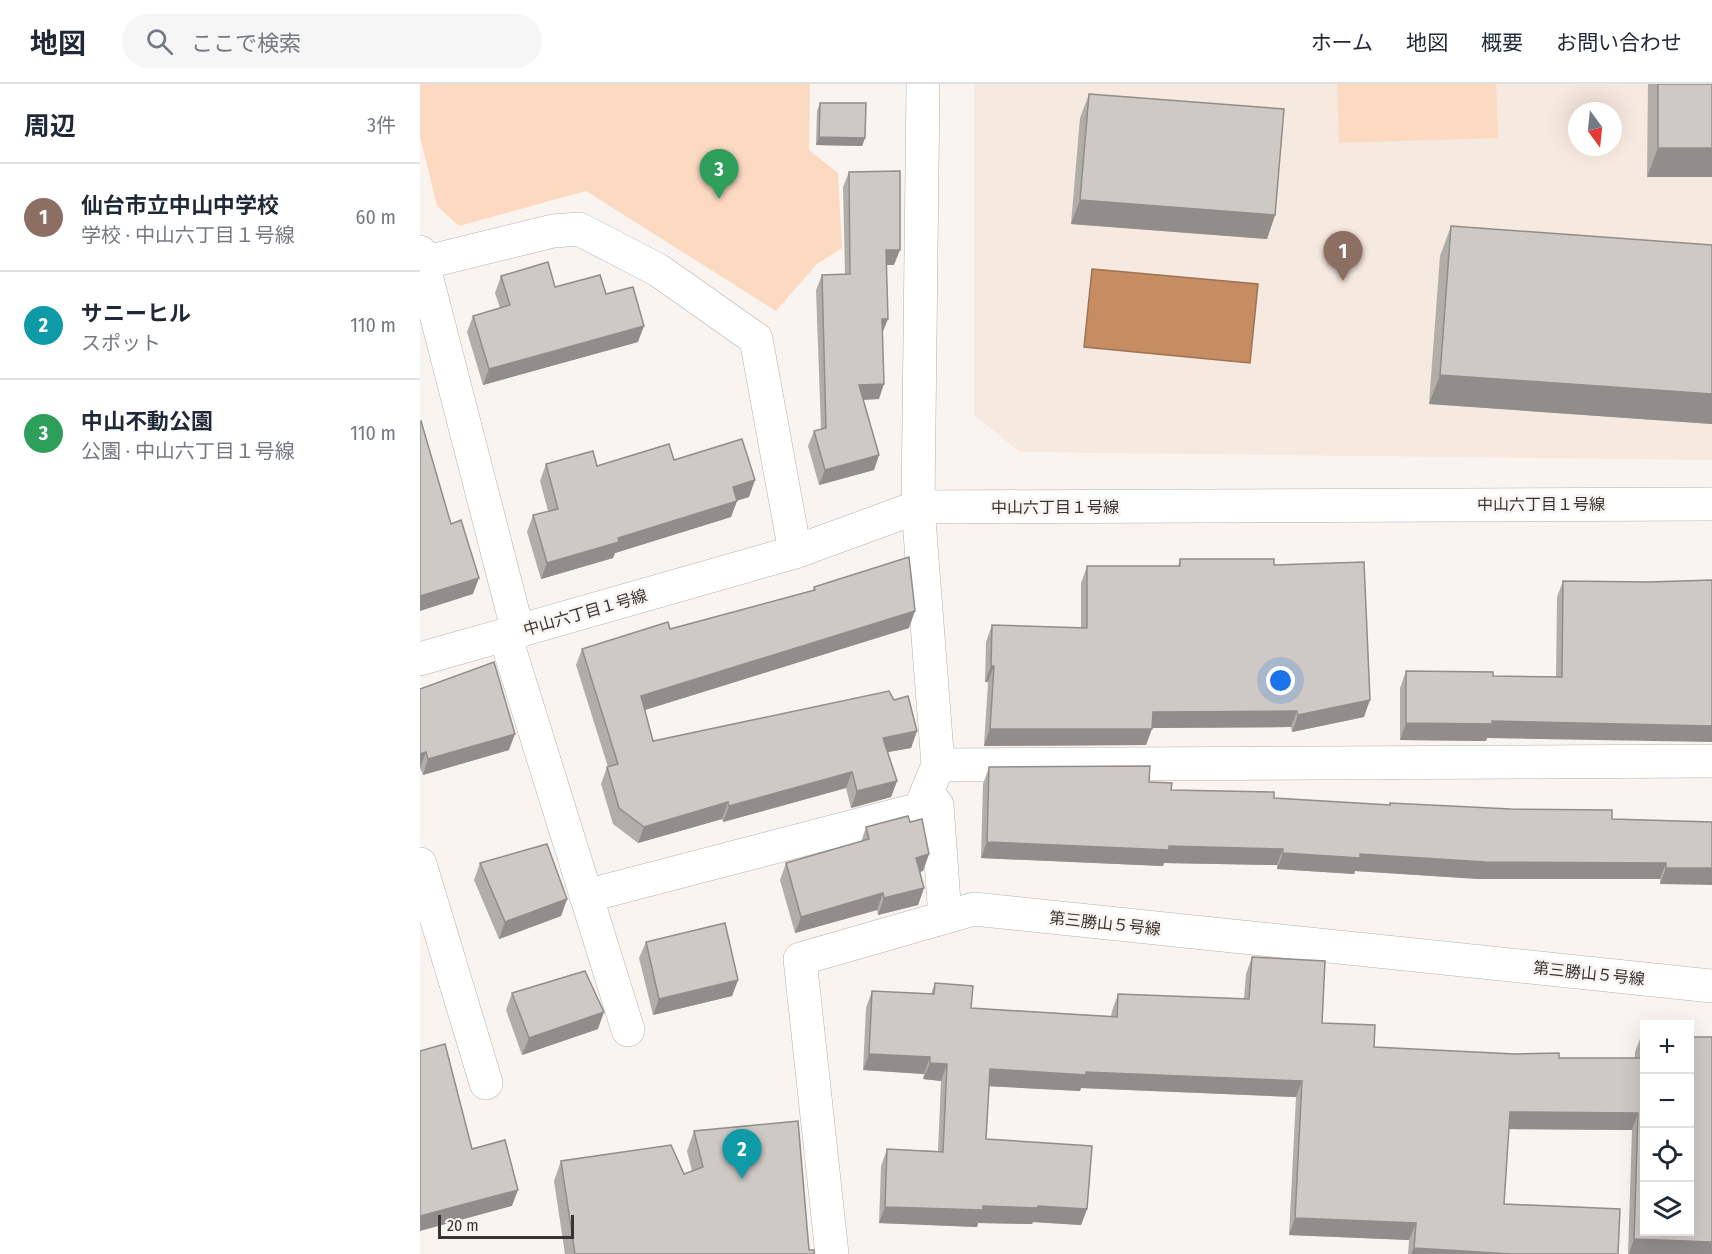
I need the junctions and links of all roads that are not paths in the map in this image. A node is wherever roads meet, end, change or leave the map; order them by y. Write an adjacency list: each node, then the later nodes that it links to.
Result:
1 (922, 84): 4 (street)
2 (421, 258): 5 (street); 6 (street)
3 (1712, 504): 4 (street, 中山六丁目１号線)
4 (918, 507): 5 (street, 中山六丁目１号線); 9 (street)
5 (795, 552): 6 (street, 中山六丁目１号線)
6 (512, 633): 7 (street, 中山六丁目１号線); 11 (street)
7 (420, 659)
8 (1712, 761): 9 (street)
9 (932, 779): 11 (street); 12 (street)
10 (420, 864): 15 (street)
11 (586, 896): 14 (street)
12 (945, 917): 13 (street, 第三勝山５号線); 16 (street, 第三勝山５号線)
13 (1712, 986)
14 (628, 1030)
15 (486, 1083)
16 (832, 1254)

